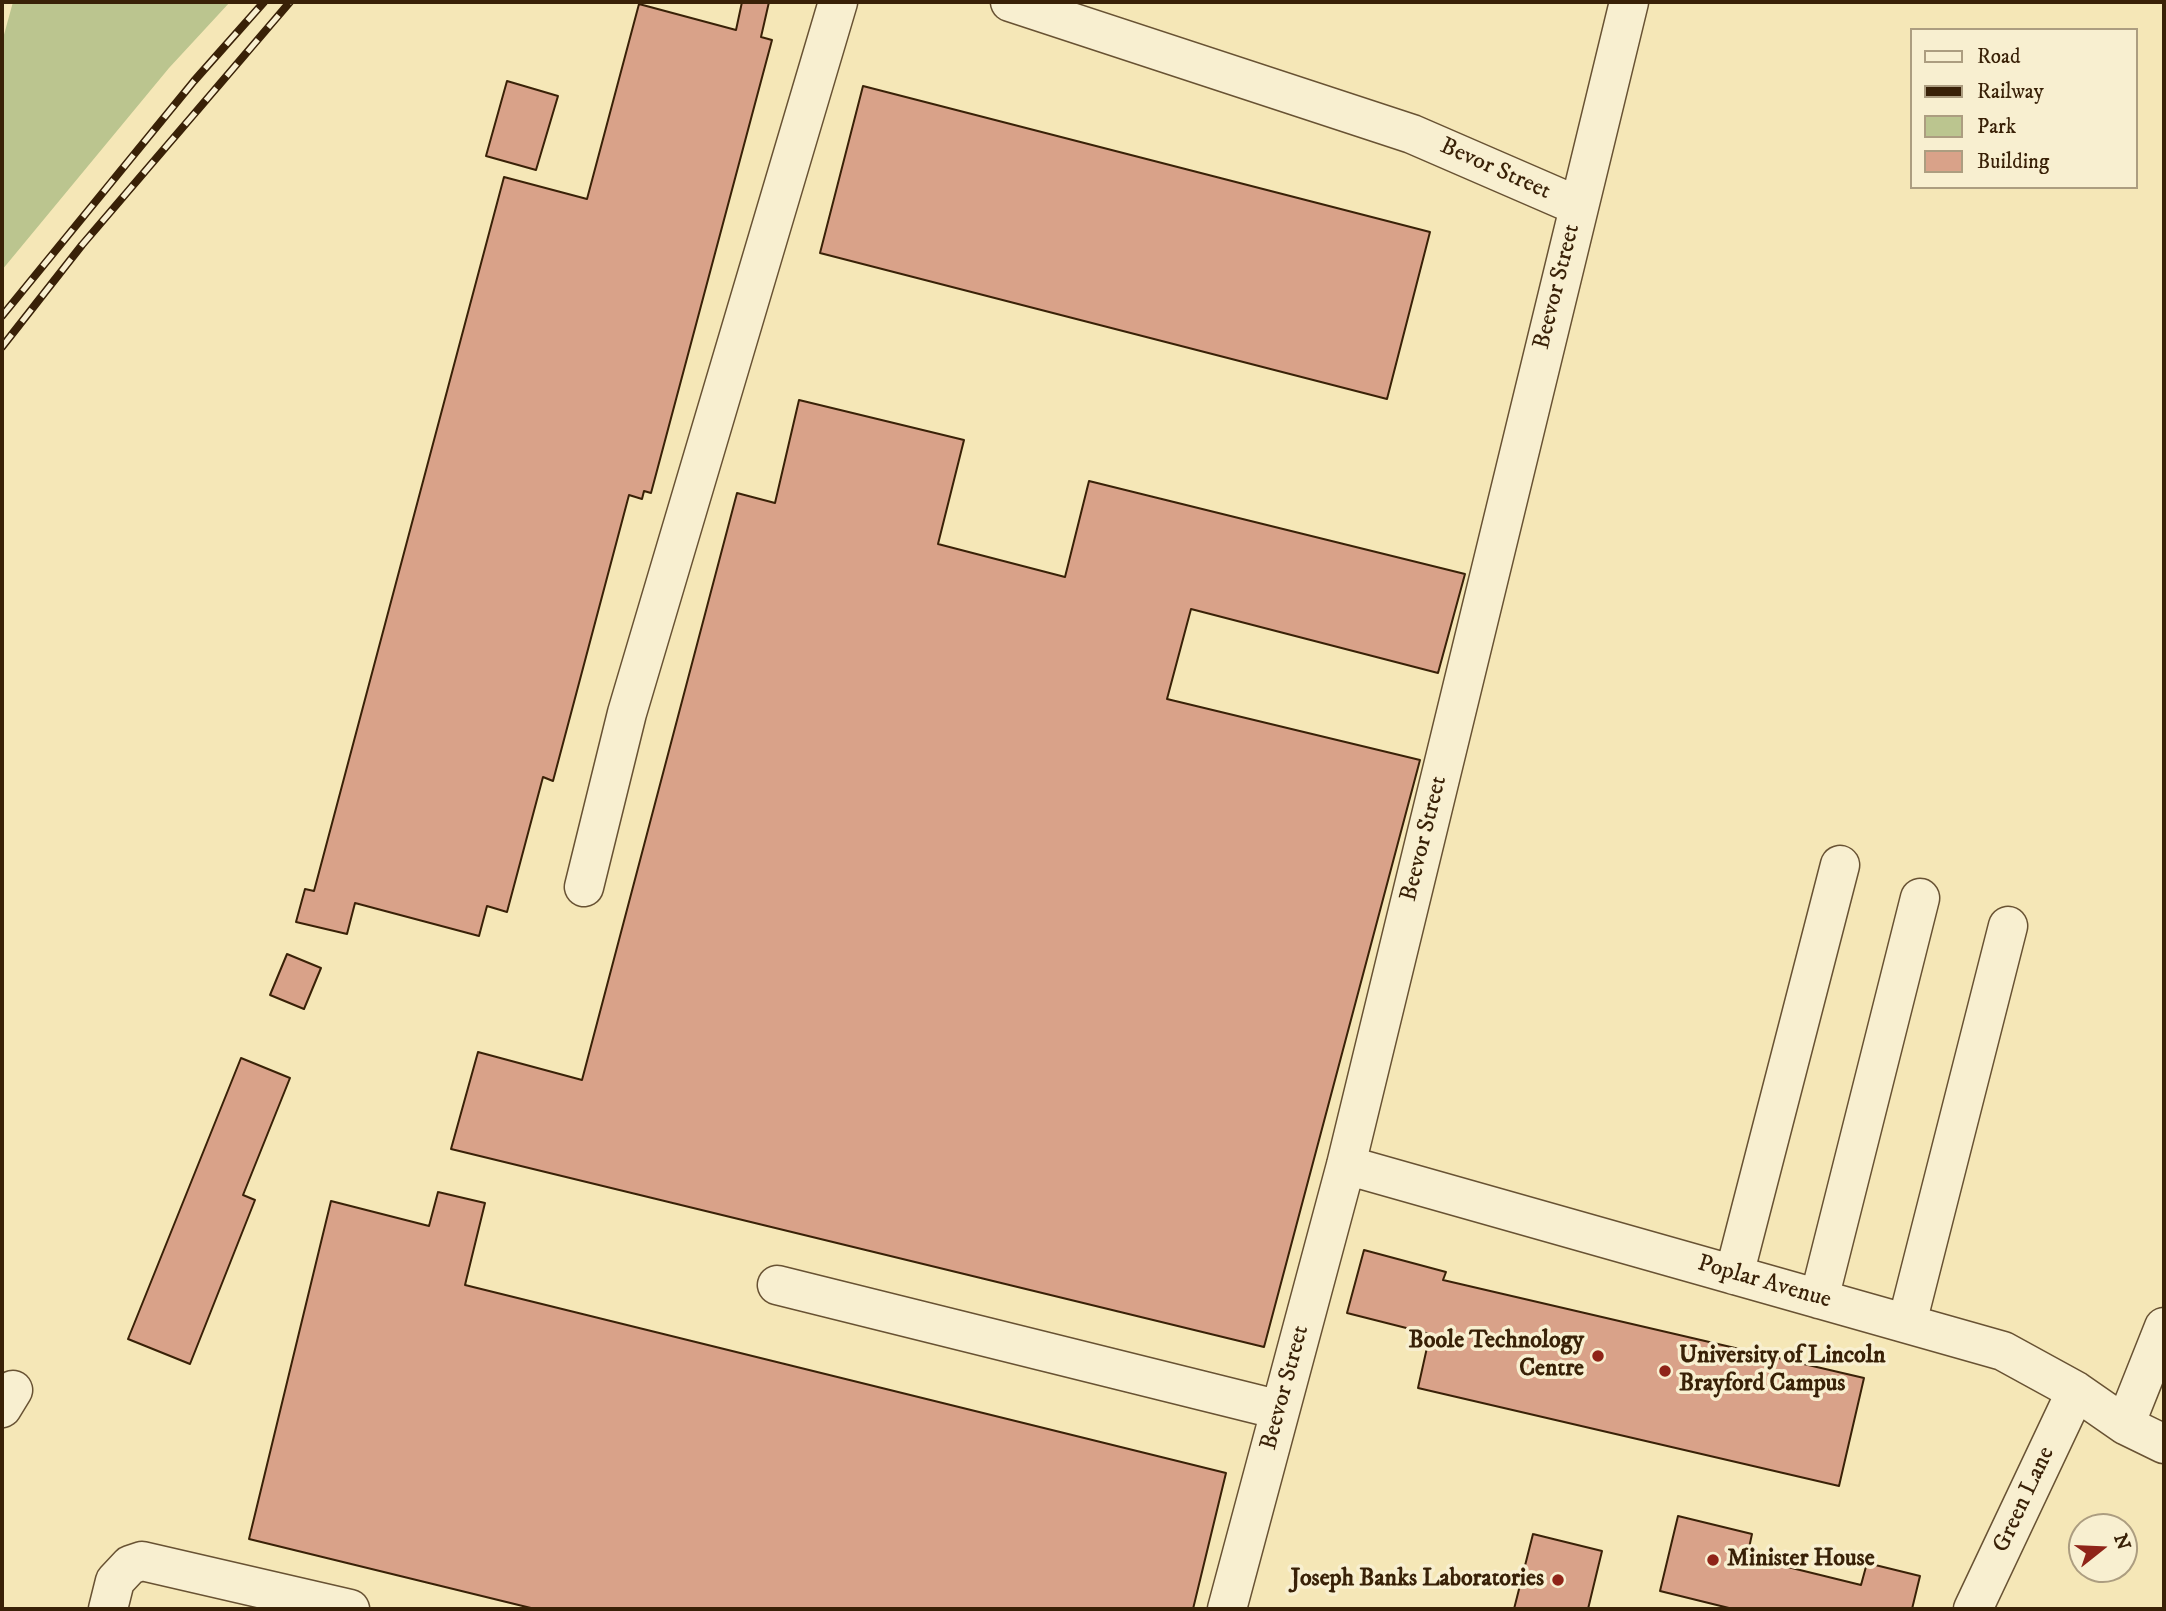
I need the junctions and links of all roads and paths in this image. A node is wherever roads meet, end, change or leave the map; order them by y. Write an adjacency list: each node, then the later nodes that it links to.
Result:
1 (838, 2): 6 (street)
2 (1010, 2): 4 (street, Bevor Street)
3 (1629, 2): 4 (street, Beevor Street)
4 (1577, 206): 9 (street, Beevor Street)
5 (1840, 865): 10 (street)
6 (584, 887)
7 (1920, 898): 12 (street)
8 (2008, 926): 13 (street)
9 (1346, 1166): 10 (street, Poplar Avenue); 16 (street, Beevor Street)
10 (1734, 1275): 12 (street, Poplar Avenue)
11 (777, 1285): 16 (street)
12 (1819, 1298): 13 (street, Poplar Avenue)
13 (1907, 1323): 15 (street, Poplar Avenue)
14 (2164, 1326): 17 (street)
15 (2076, 1391): 17 (street, Poplar Avenue); 22 (street, Green Lane)
16 (1280, 1410): 21 (street, Beevor Street)
17 (2125, 1425): 18 (street, Poplar Avenue)
18 (2164, 1444)
19 (108, 1609): 20 (street)
20 (350, 1609)
21 (1227, 1609)
22 (1973, 1609)

